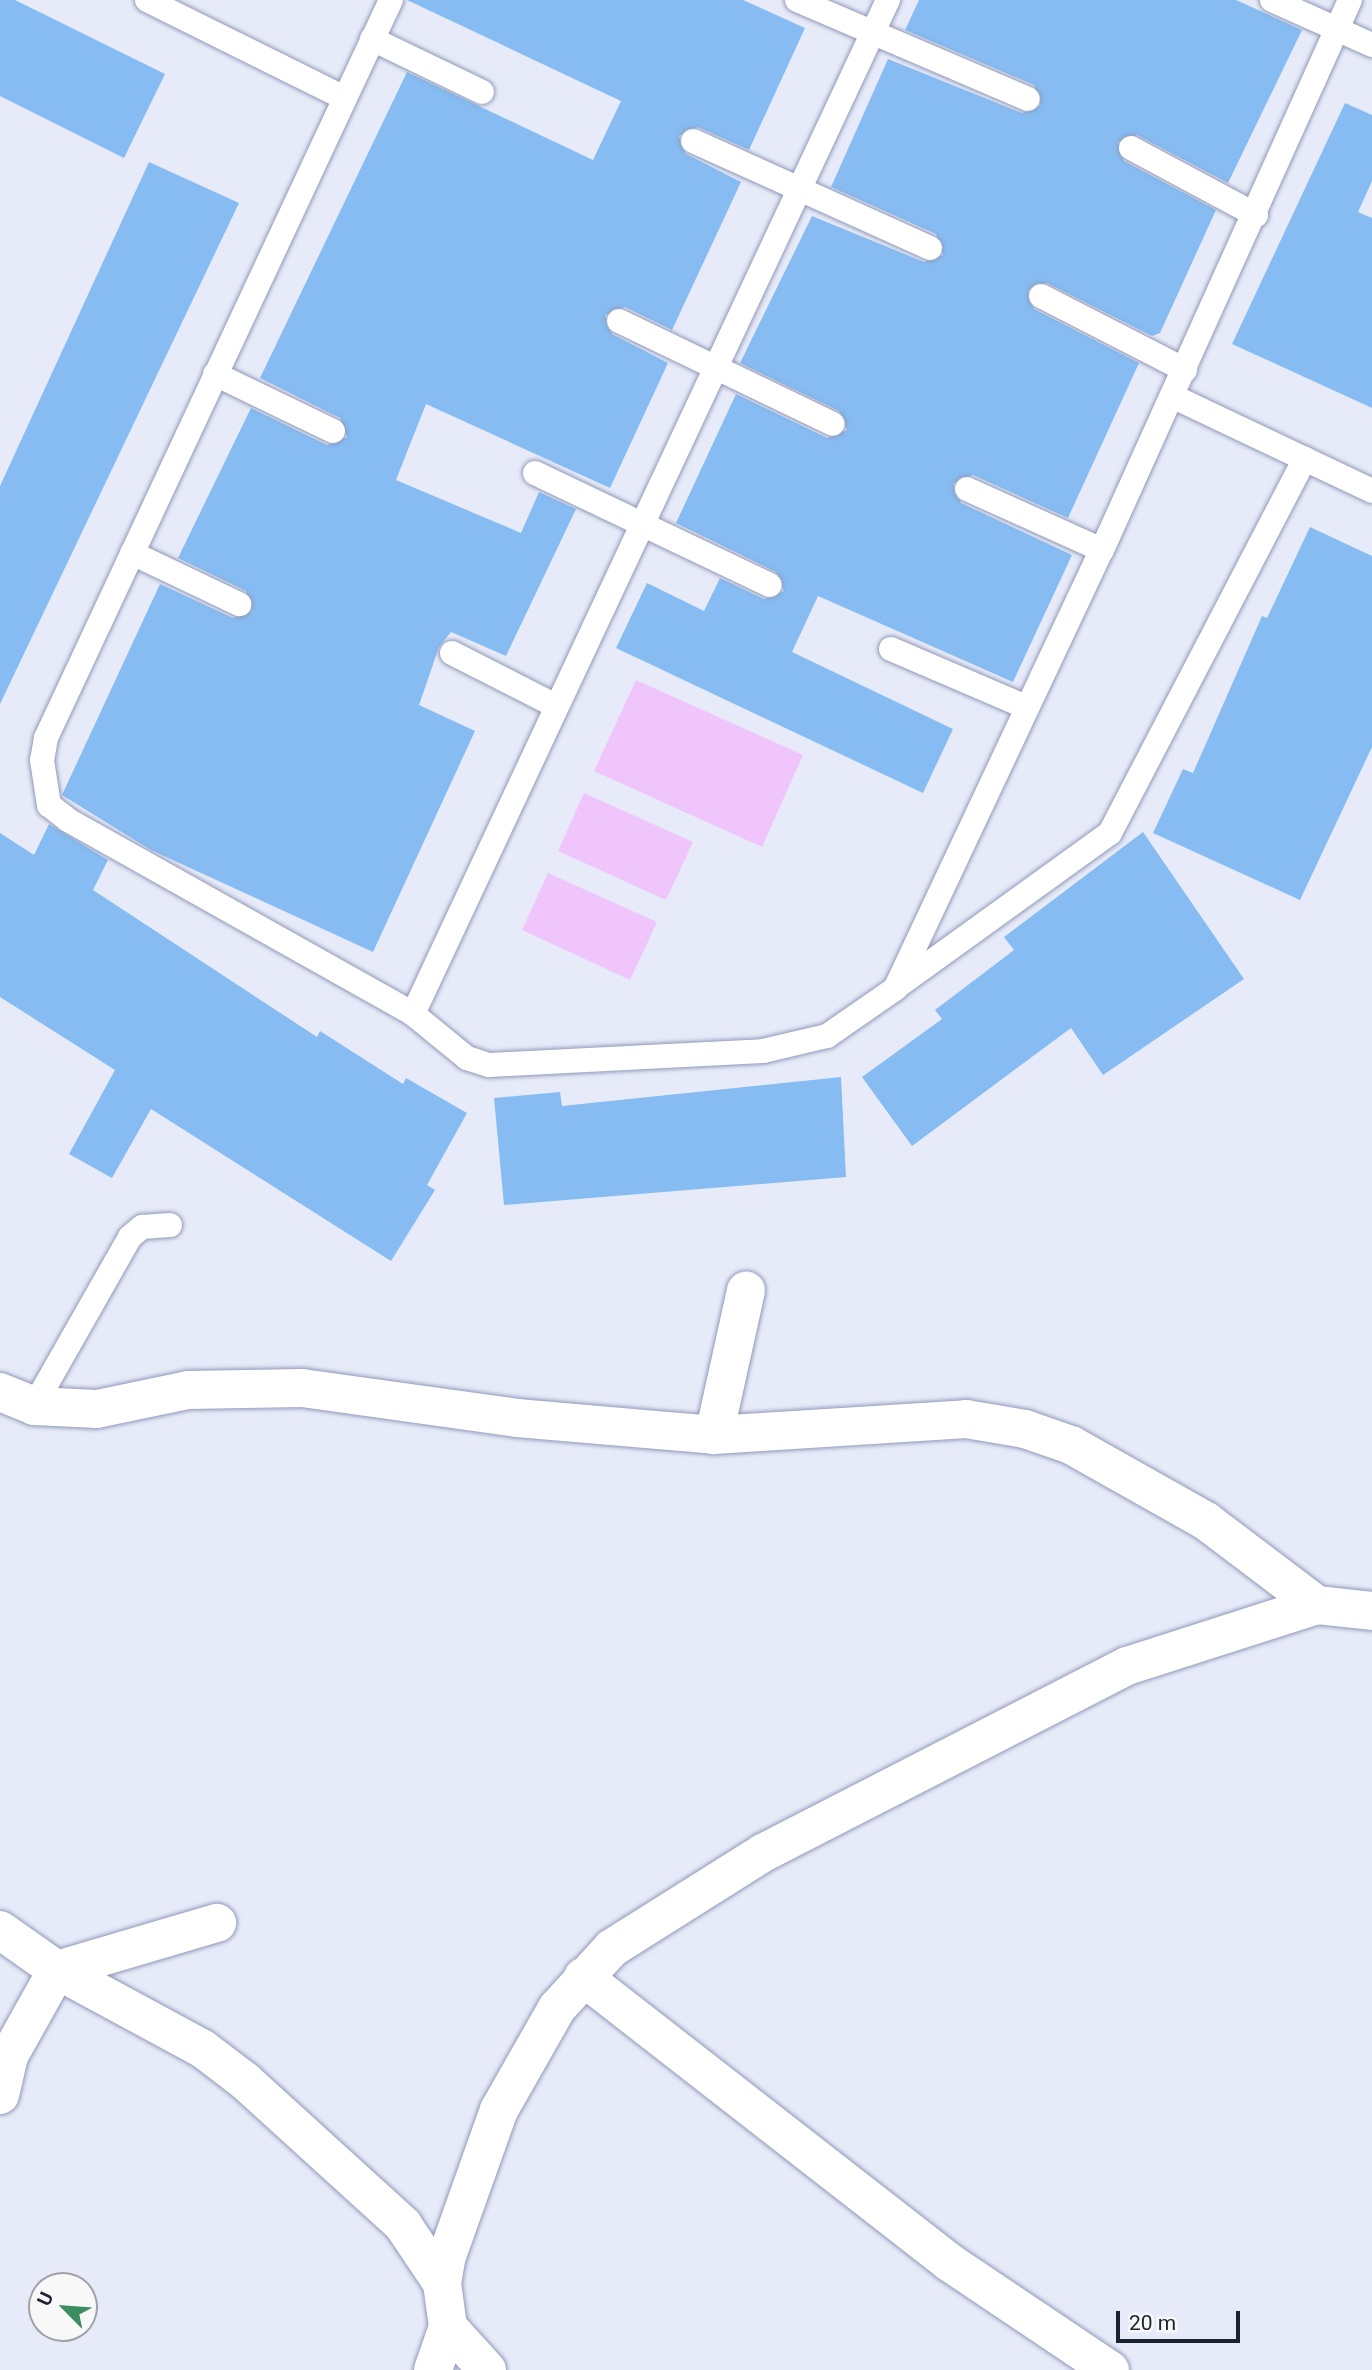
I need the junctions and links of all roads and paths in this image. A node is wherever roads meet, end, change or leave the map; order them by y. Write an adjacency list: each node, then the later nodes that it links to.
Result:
1 (147, 0): 12 (lane)
2 (391, 0): 9 (lane)
3 (797, 0): 8 (lane)
4 (888, 0): 8 (lane)
5 (1272, 0): 7 (lane)
6 (1349, 0): 7 (lane)
7 (1337, 27): 10 (lane); 17 (lane)
8 (874, 34): 13 (lane); 16 (lane)
9 (373, 39): 11 (lane); 12 (lane)
10 (1372, 44)
11 (482, 92)
12 (344, 98): 23 (lane)
13 (1028, 99)
14 (693, 141): 16 (lane)
15 (1131, 148): 17 (lane)
16 (801, 190): 18 (lane); 21 (lane)
17 (1256, 215): 22 (lane)
18 (930, 248)
19 (1041, 296): 22 (lane)
20 (619, 321): 21 (lane)
21 (716, 368): 25 (lane); 31 (lane)
22 (1185, 370): 24 (lane)
23 (215, 374): 26 (lane); 33 (lane)
24 (1172, 397): 27 (lane); 32 (lane)
25 (833, 424)
26 (333, 431)
27 (1305, 459): 30 (lane); 40 (lane)
28 (535, 473): 31 (lane)
29 (967, 489): 32 (lane)
30 (1372, 491)
31 (646, 526): 34 (lane); 38 (lane)
32 (1102, 550): 39 (lane)
33 (132, 553): 35 (lane); 41 (lane)
34 (770, 585)
35 (239, 604)
36 (891, 649): 39 (lane)
37 (452, 653): 38 (lane)
38 (556, 706): 41 (lane)
39 (1026, 707): 40 (lane)
40 (895, 989): 41 (lane)
41 (413, 1014)
42 (170, 1225): 44 (lane)
43 (746, 1291): 45 (street)
44 (17, 1399): 45 (street)
45 (714, 1435): 46 (street)
46 (1317, 1605): 47 (street); 51 (street)
47 (1372, 1611)
48 (217, 1923): 50 (street)
49 (0, 1930): 50 (street)
50 (57, 1970): 52 (street); 53 (street)
51 (583, 1977): 53 (street); 57 (street)
52 (0, 2095)
53 (442, 2283): 54 (street)
54 (448, 2327): 55 (street); 56 (street)
55 (433, 2370)
56 (487, 2370)
57 (1111, 2370)

